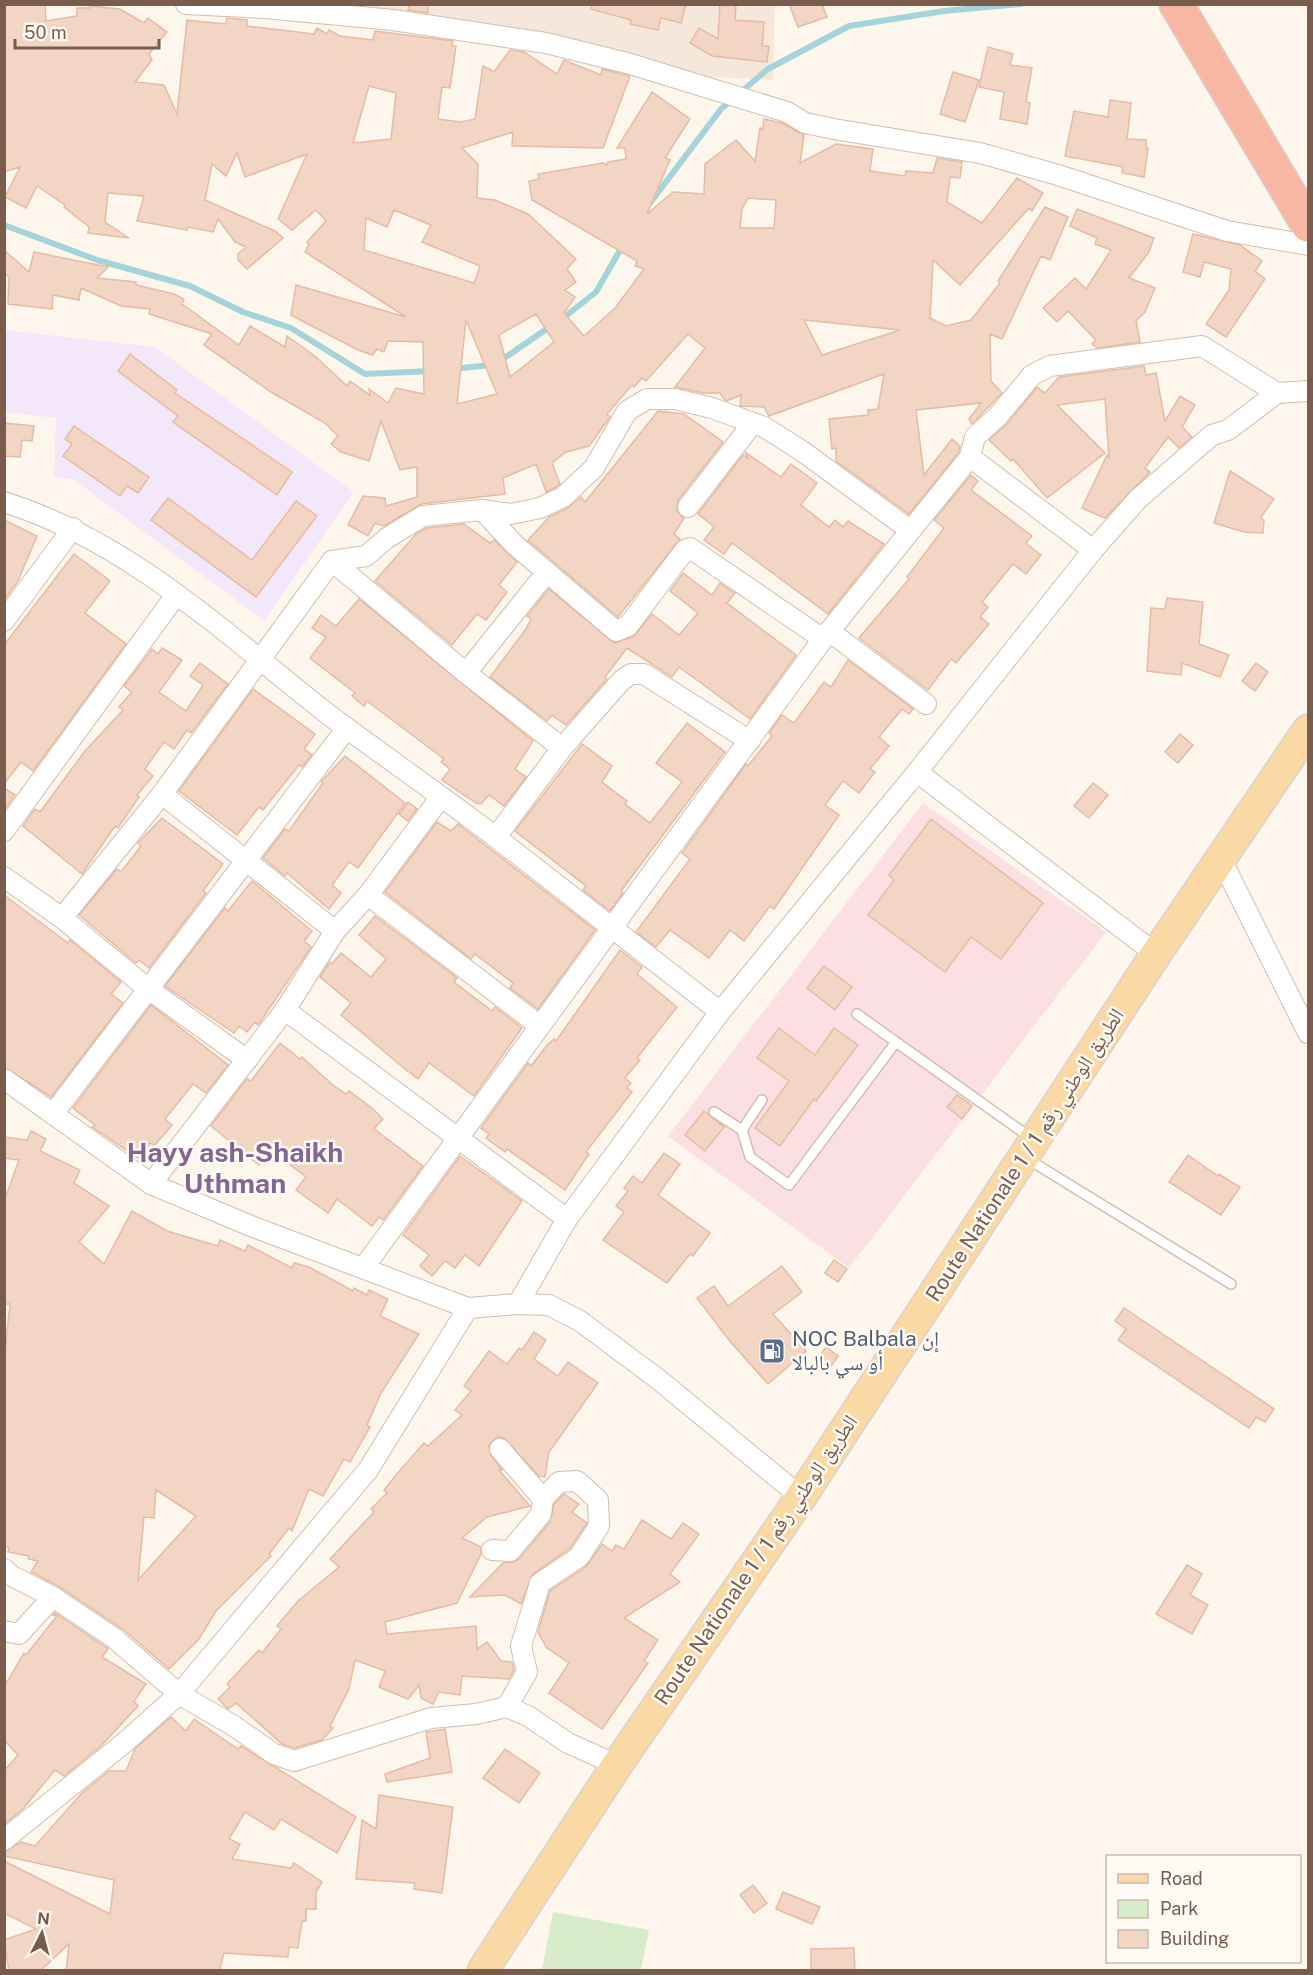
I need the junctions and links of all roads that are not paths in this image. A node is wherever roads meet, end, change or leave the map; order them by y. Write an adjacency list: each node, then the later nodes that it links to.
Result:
1 (186, 4): 3 (street)
2 (1176, 4): 4 (highway)
3 (265, 6): 5 (street)
4 (1308, 225)
5 (1308, 245)
6 (1308, 391): 7 (street)
7 (1277, 393): 9 (street); 15 (street)
8 (753, 423): 11 (street); 12 (street); 14 (street)
9 (970, 457): 14 (street); 15 (street)
10 (4, 502): 13 (street)
11 (688, 507)
12 (482, 510): 16 (street); 17 (street)
13 (73, 528): 18 (street); 19 (street)
14 (910, 530): 20 (street)
15 (1093, 550): 28 (street)
16 (332, 561): 21 (street); 22 (street)
17 (547, 572): 20 (street); 22 (street)
18 (177, 595): 21 (street); 31 (street)
19 (4, 621)
20 (826, 635): 23 (street); 26 (street)
21 (259, 660): 24 (street); 29 (street)
22 (466, 673): 27 (street)
23 (926, 704)
24 (347, 728): 30 (street); 34 (street)
25 (1308, 730): 33 (main road, Route Nationale 1 / الطريق الوطني رقم 1)
26 (750, 741): 27 (street); 38 (street)
27 (562, 748): 32 (street)
28 (917, 772): 40 (street); 43 (street)
29 (162, 794): 34 (street); 37 (street)
30 (440, 798): 32 (street); 36 (street)
31 (4, 831)
32 (496, 837): 38 (street)
33 (1221, 859): 40 (main road, Route Nationale 1 / الطريق الوطني رقم 1); 46 (street)
34 (247, 861): 39 (street); 41 (street)
35 (4, 877): 37 (street)
36 (368, 895): 39 (street); 45 (street)
37 (62, 918): 41 (street)
38 (613, 929): 43 (street); 45 (street)
39 (335, 932): 42 (street)
40 (1156, 954): 55 (main road, Route Nationale 1 / الطريق الوطني رقم 1)
41 (147, 988): 48 (street); 52 (street)
42 (285, 1010): 48 (street); 54 (street)
43 (720, 1012): 57 (street)
44 (856, 1014): 47 (lane)
45 (540, 1026): 54 (street)
46 (1308, 1033)
47 (896, 1042): 53 (lane); 55 (lane)
48 (248, 1060): 56 (street)
49 (4, 1079): 52 (street)
50 (762, 1101): 53 (lane)
51 (714, 1112): 53 (lane)
52 (53, 1114): 56 (street)
53 (742, 1130)
54 (458, 1137): 57 (street); 58 (street)
55 (1029, 1148): 59 (lane); 63 (main road, Route Nationale 1 / الطريق الوطني رقم 1)
56 (151, 1184): 58 (street)
57 (567, 1219): 60 (street)
58 (364, 1267): 61 (street)
59 (1231, 1284)
60 (518, 1304): 61 (street); 63 (street)
61 (468, 1308): 69 (street)
62 (500, 1449): 64 (street)
63 (801, 1497): 71 (main road, Route Nationale 1 / الطريق الوطني رقم 1)
64 (543, 1499): 65 (street); 70 (street)
65 (492, 1550)
66 (4, 1569): 67 (street)
67 (53, 1597): 68 (street); 69 (street)
68 (4, 1632)
69 (179, 1694): 70 (street); 72 (street)
70 (507, 1707): 71 (street)
71 (617, 1765): 73 (main road, Route Nationale 1 / الطريق الوطني رقم 1)
72 (4, 1840)
73 (483, 1971)

